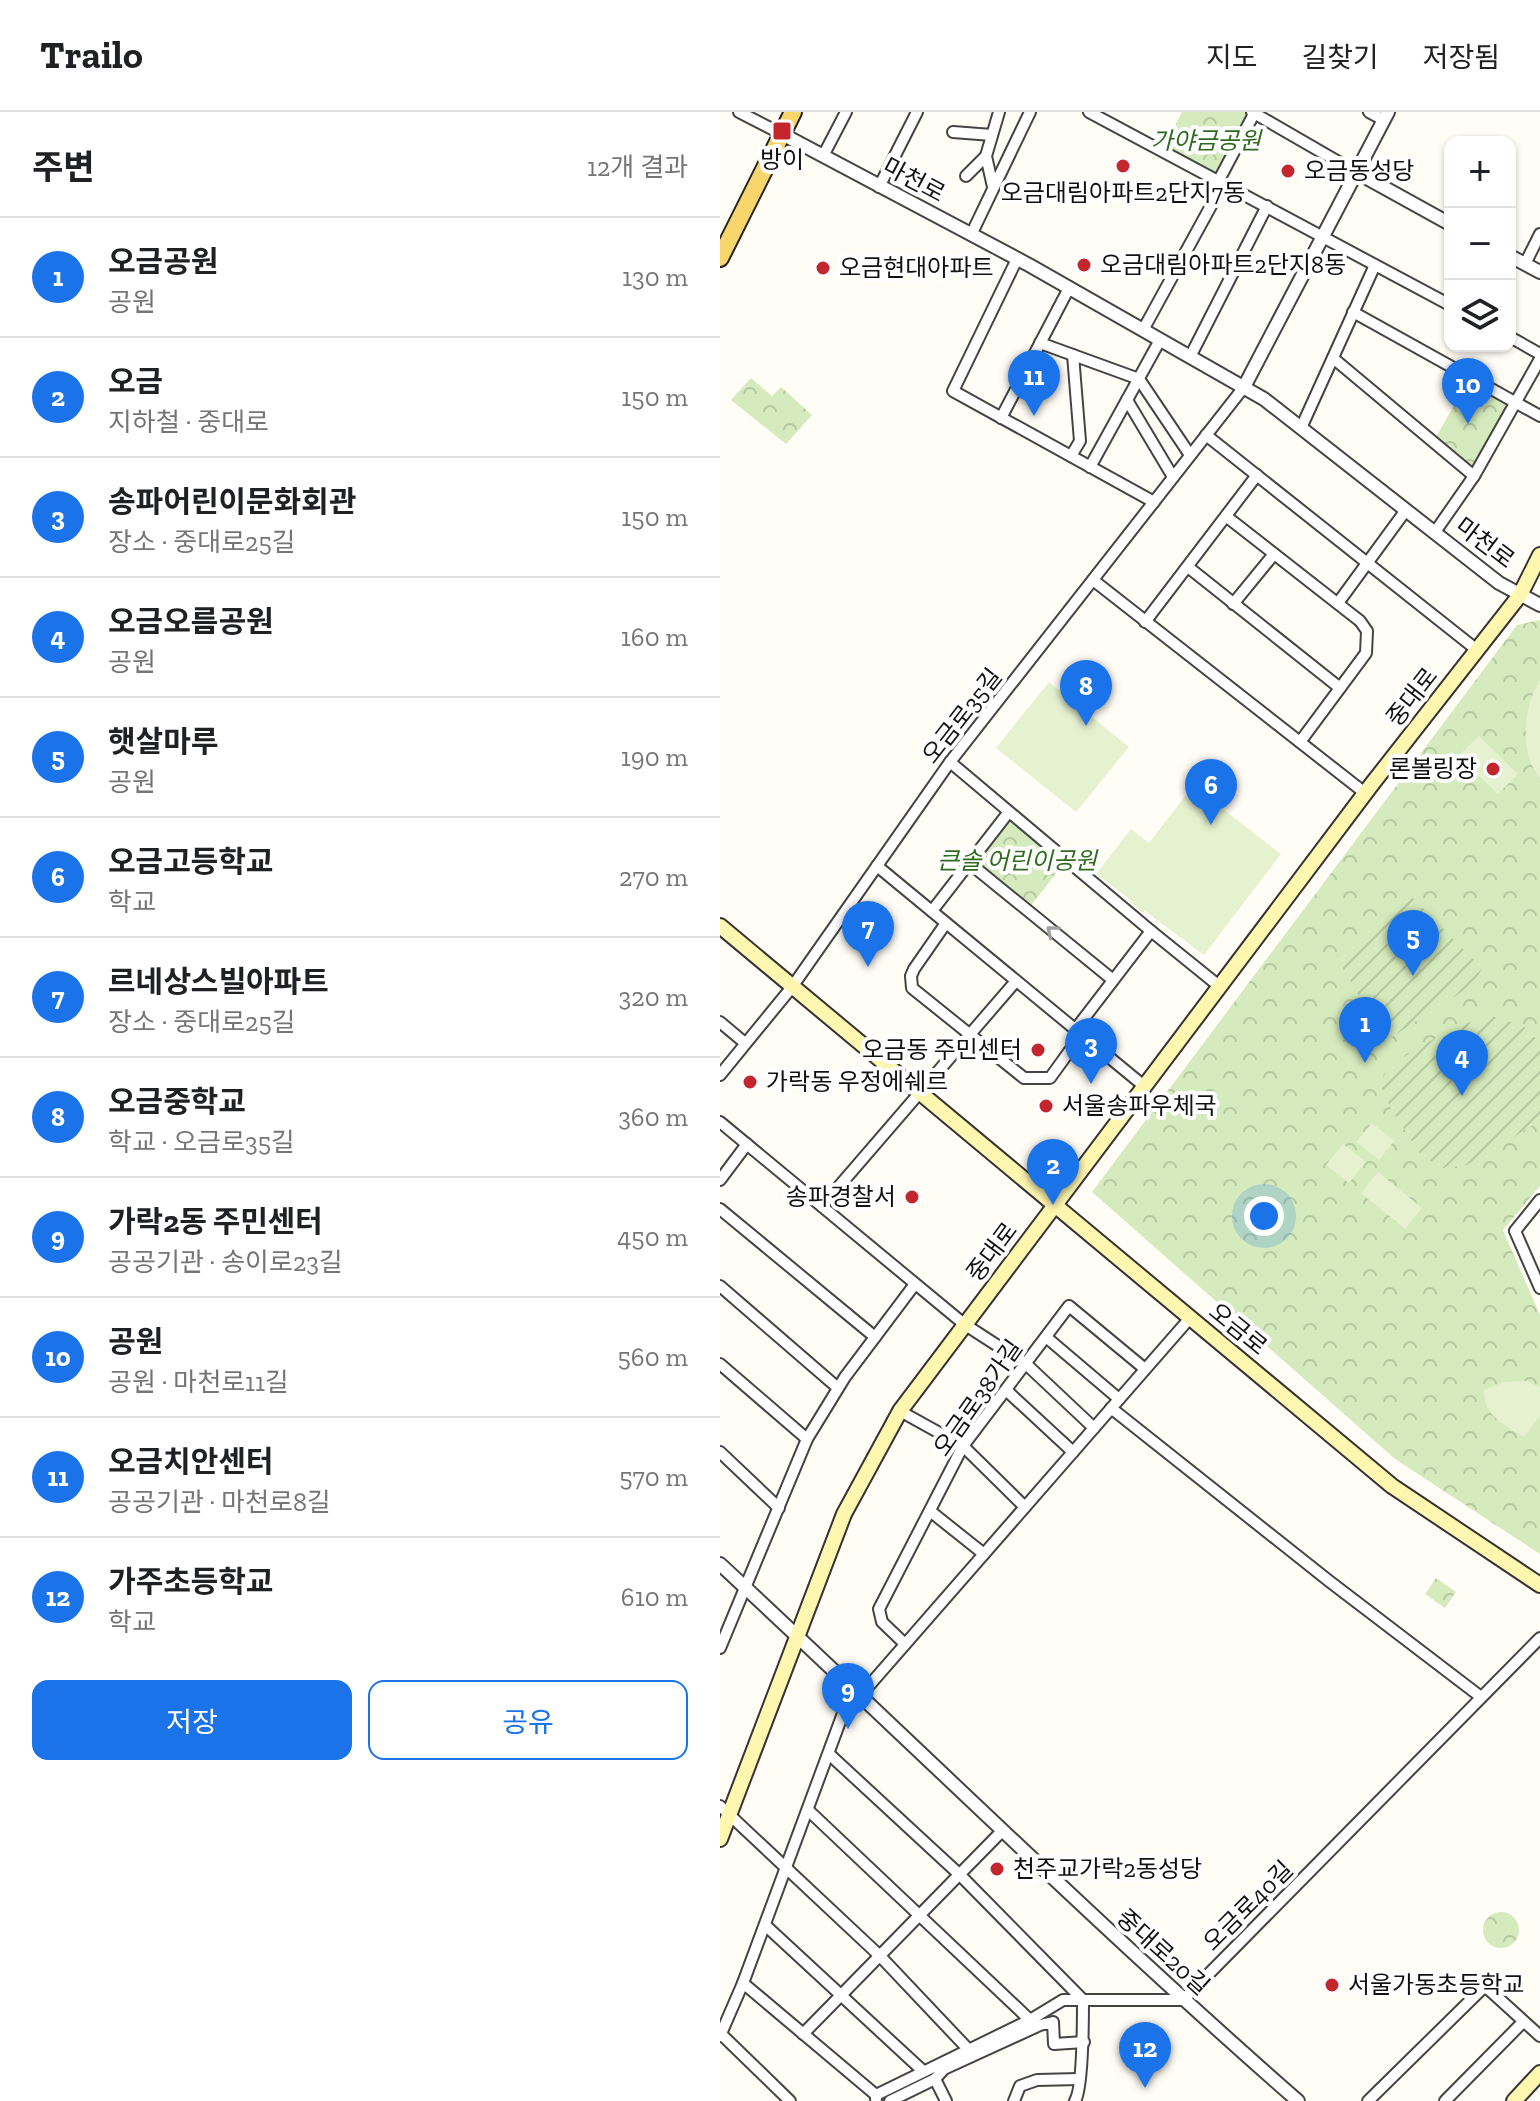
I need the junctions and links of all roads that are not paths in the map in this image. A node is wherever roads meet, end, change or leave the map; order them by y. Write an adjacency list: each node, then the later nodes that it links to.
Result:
1 (739, 112): 12 (street, 마천로)
2 (793, 112): 12 (main road)
3 (846, 112): 14 (street)
4 (917, 112): 19 (street)
5 (999, 112): 13 (street)
6 (1030, 112): 20 (street)
7 (1089, 112): 18 (street)
8 (1254, 112): 16 (street); 18 (street)
9 (1369, 112): 10 (street)
10 (1386, 116): 16 (street)
11 (953, 132): 13 (street)
12 (782, 134): 14 (street, 마천로); 26 (main road)
13 (992, 135): 15 (street)
14 (823, 156): 19 (street, 마천로)
15 (986, 156): 17 (street); 20 (street)
16 (1356, 172): 22 (street); 25 (street)
17 (966, 176)
18 (1219, 180): 21 (street); 35 (street)
19 (879, 187): 24 (street, 마천로)
20 (994, 188): 24 (street)
21 (1267, 206): 25 (street); 41 (street)
22 (1444, 221)
23 (1540, 234): 29 (street)
24 (971, 235): 27 (street, 마천로)
25 (1323, 236): 30 (street); 44 (street)
26 (720, 258)
27 (1017, 259): 32 (street, 마천로); 48 (street)
28 (1516, 259): 29 (street)
29 (1525, 264): 31 (street)
30 (1375, 265): 33 (street); 34 (street)
31 (1540, 272)
32 (1069, 288): 35 (street, 마천로); 38 (street)
33 (1444, 302)
34 (1353, 312): 42 (street); 46 (street)
35 (1143, 330): 36 (street, 마천로)
36 (1160, 340): 41 (street, 마천로); 43 (street)
37 (1516, 341): 40 (street)
38 (1040, 343): 39 (street); 48 (street)
39 (1073, 355): 43 (street); 52 (street)
40 (1540, 356): 46 (street)
41 (1190, 357): 44 (street, 마천로)
42 (1333, 358): 49 (street); 55 (street)
43 (1139, 379): 45 (street); 51 (street)
44 (1244, 387): 49 (street, 마천로); 50 (street, 오금로35길)
45 (1127, 400): 53 (street); 56 (street)
46 (1516, 402): 47 (street); 55 (street)
47 (1540, 416)
48 (1001, 418): 52 (street)
49 (1301, 428): 58 (street, 마천로)
50 (1206, 435): 51 (street, 오금로35길); 54 (street)
51 (1190, 455): 56 (street, 오금로35길)
52 (1071, 456): 53 (street)
53 (1090, 467): 57 (street)
54 (1257, 475): 59 (street); 63 (street)
55 (1474, 476): 60 (street)
56 (1173, 477): 57 (street, 오금로35길)
57 (1154, 502): 65 (street, 오금로35길)
58 (1406, 510): 60 (street, 마천로); 63 (street)
59 (1227, 517): 61 (street); 64 (street)
60 (1435, 532): 66 (street, 마천로)
61 (1274, 554): 67 (street); 68 (street)
62 (1540, 555): 66 (main road, 중대로)
63 (1367, 563): 67 (street); 71 (street)
64 (1188, 567): 68 (street); 70 (street)
65 (1093, 580): 70 (street); 74 (street, 오금로35길)
66 (1520, 595): 69 (street, 마천로); 71 (main road, 중대로)
67 (1338, 603): 72 (street)
68 (1233, 604): 72 (street)
69 (1540, 605)
70 (1145, 622): 73 (street)
71 (1477, 650): 75 (main road, 중대로)
72 (1340, 688): 73 (street)
73 (1300, 742): 75 (street)
74 (950, 762): 76 (street); 78 (street, 오금로35길)
75 (1365, 793): 85 (main road, 중대로)
76 (1008, 813): 77 (street); 82 (street)
77 (968, 862): 79 (street); 83 (street, one-way to 77)
78 (877, 866): 79 (street); 86 (street, 오금로35길)
79 (932, 911): 80 (street)
80 (946, 923): 84 (street); 89 (street)
81 (720, 926): 86 (main road, 오금로)
82 (1151, 931): 83 (street); 85 (street)
83 (1113, 980): 88 (street)
84 (1016, 981): 88 (street); 89 (street)
85 (1219, 986): 92 (main road, 중대로)
86 (792, 987): 90 (street, 오금로35길); 93 (main road, 오금로)
87 (720, 1022): 90 (street)
88 (1078, 1032): 89 (street); 92 (street)
89 (970, 1036): 93 (street)
90 (745, 1043): 91 (street, 오금로35길)
91 (720, 1075)
92 (1144, 1086): 98 (main road, 중대로)
93 (919, 1092): 98 (main road, 오금로); 99 (street)
94 (720, 1122): 95 (street)
95 (747, 1144): 96 (street); 99 (street)
96 (720, 1180)
97 (1540, 1200): 103 (street)
98 (1055, 1204): 104 (main road, 오금로); 105 (main road, 중대로)
99 (822, 1206): 101 (street)
100 (720, 1209): 106 (street)
101 (915, 1284): 105 (street); 106 (street)
102 (720, 1286): 111 (street)
103 (1540, 1288)
104 (1190, 1318): 110 (street); 125 (main road, 오금로)
105 (964, 1324): 109 (street); 114 (main road, 중대로)
106 (875, 1337): 111 (street)
107 (1046, 1337): 109 (street, 오금로38가길); 110 (street, 오금로38가길); 113 (street)
108 (720, 1364): 116 (street)
109 (1026, 1364): 112 (street, 오금로38가길); 115 (street)
110 (1145, 1369): 113 (street)
111 (838, 1388): 116 (street)
112 (1006, 1390): 117 (street, 오금로38가길); 119 (street)
113 (1115, 1404): 115 (street); 132 (street)
114 (900, 1411): 117 (street); 127 (main road, 중대로)
115 (1094, 1428): 119 (street)
116 (807, 1439): 121 (street)
117 (963, 1446): 120 (street); 122 (street, 오금로38가길)
118 (720, 1452): 121 (street)
119 (1073, 1452): 120 (street)
120 (1025, 1507): 123 (street)
121 (779, 1508): 126 (street)
122 (930, 1511): 123 (street); 129 (street, 오금로38가길)
123 (984, 1554): 129 (street)
124 (720, 1564): 126 (street, 중대로20길)
125 (1540, 1585)
126 (745, 1588): 127 (street, 중대로20길); 130 (street)
127 (798, 1637): 131 (street, 중대로20길); 135 (main road, 중대로)
128 (1540, 1638): 132 (street, 오금로40길)
129 (905, 1644): 131 (street)
130 (720, 1648)
131 (860, 1696): 133 (street); 136 (street, 중대로20길)
132 (1481, 1697): 146 (street, 오금로40길)
133 (829, 1754): 134 (street); 139 (street)
134 (808, 1810): 138 (street); 140 (street)
135 (725, 1811): 137 (main road, 중대로); 138 (street)
136 (1003, 1830): 139 (street); 146 (street, 중대로20길)
137 (720, 1839)
138 (787, 1869): 141 (street); 142 (street)
139 (960, 1875): 140 (street); 145 (street)
140 (919, 1916): 142 (street); 147 (street)
141 (765, 1925): 143 (street); 144 (street)
142 (880, 1956): 144 (street); 153 (street)
143 (743, 1983): 149 (street); 150 (street)
144 (841, 1995): 149 (street); 154 (street)
145 (1083, 2000): 146 (street); 147 (street); 152 (street)
146 (1183, 2000): 164 (street, 중대로20길)
147 (1030, 2020): 153 (street)
148 (1523, 2022): 151 (street); 165 (street); 166 (street)
149 (803, 2034): 158 (street)
150 (720, 2035): 159 (street)
151 (1540, 2036)
152 (1084, 2042): 156 (street); 157 (street)
153 (968, 2049): 154 (street)
154 (923, 2071): 158 (street)
155 (1540, 2073): 167 (main road)
156 (935, 2079): 160 (street); 161 (street)
157 (1079, 2079): 162 (street); 163 (street)
158 (876, 2098)
159 (790, 2101)
160 (890, 2101)
161 (946, 2101)
162 (1014, 2101)
163 (1075, 2101)
164 (1298, 2101)
165 (1368, 2101)
166 (1445, 2101)
167 (1514, 2101)

